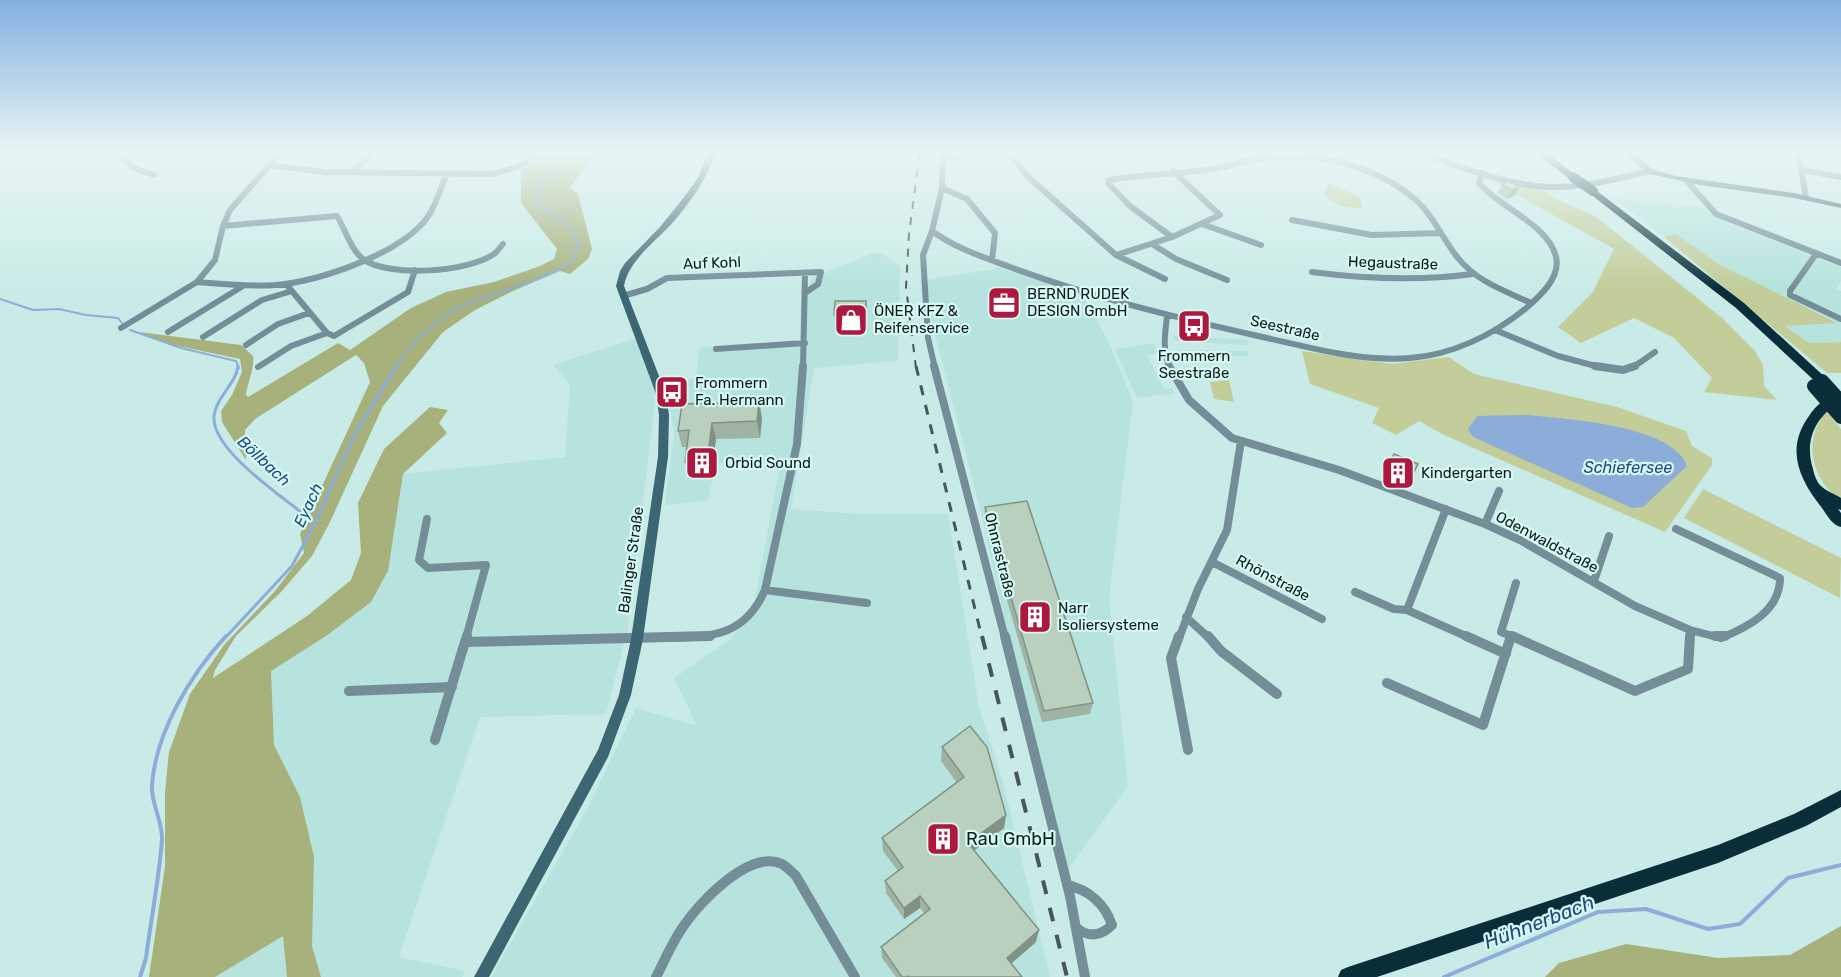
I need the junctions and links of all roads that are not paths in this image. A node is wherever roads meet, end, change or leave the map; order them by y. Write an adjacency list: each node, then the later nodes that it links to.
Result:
1 (240, 198): 17 (street)
2 (437, 198): 26 (street)
3 (688, 198): 40 (main road, Balinger Straße)
4 (940, 198): 18 (street)
5 (969, 198): 27 (street)
6 (1051, 198): 25 (street)
7 (1122, 198): 20 (street)
8 (1202, 198): 16 (street)
9 (1412, 198): 19 (street)
10 (1489, 198): 41 (street, Seestraße)
11 (1601, 198): 55 (highway, bridge)
12 (1702, 198): 24 (street)
13 (1808, 198): 14 (main road)
14 (1841, 206)
15 (1292, 220): 19 (street)
16 (1202, 224): 20 (street); 23 (street)
17 (223, 226): 26 (street); 35 (street)
18 (932, 231): 27 (street, Seestraße); 91 (street, Ohnrastraße)
19 (1440, 233): 32 (street)
20 (1172, 237): 21 (street)
21 (1152, 243): 25 (street); 34 (street)
22 (502, 244): 29 (street)
23 (1261, 245)
24 (1816, 254): 28 (street); 44 (street)
25 (1116, 255): 33 (street)
26 (363, 259): 29 (street); 36 (street)
27 (992, 260): 43 (street, Seestraße)
28 (1839, 260)
29 (414, 270): 48 (street)
30 (1312, 272): 32 (street, Hegaustraße)
31 (805, 273): 39 (street); 39 (street); 40 (street, Auf Kohl)
32 (1473, 274): 41 (street)
33 (1165, 279)
34 (1227, 280)
35 (197, 282): 37 (street); 45 (street)
36 (286, 284): 37 (street); 38 (street)
37 (243, 286): 47 (street)
38 (292, 291): 42 (street); 49 (street)
39 (805, 293): 50 (street)
40 (623, 296): 80 (main road, Balinger Straße)
41 (1531, 303): 46 (street, Seestraße)
42 (309, 313): 48 (street); 51 (street)
43 (1167, 316): 46 (street, Seestraße); 59 (street, Odenwaldstraße)
44 (1841, 319)
45 (121, 328)
46 (1495, 330): 53 (street)
47 (168, 332)
48 (327, 333): 54 (street)
49 (203, 337)
50 (805, 343): 52 (street); 72 (street)
51 (246, 345)
52 (716, 349)
53 (1655, 352)
54 (258, 367)
55 (1818, 383): 57 (highway, bridge); 58 (highway, bridge)
56 (1841, 396): 60 (highway)
57 (1841, 402)
58 (1841, 417)
59 (1241, 441): 63 (street, Odenwaldstraße); 69 (street)
60 (1812, 485): 62 (highway); 65 (highway)
61 (1499, 491): 66 (street)
62 (1841, 505)
63 (1446, 509): 66 (street, Odenwaldstraße); 75 (street)
64 (427, 519): 81 (street)
65 (1841, 522)
66 (1485, 524): 70 (street, Odenwaldstraße)
67 (1676, 529): 78 (street, Odenwaldstraße)
68 (1609, 536): 70 (street)
69 (1212, 562): 76 (street); 77 (street, Rhönstraße)
70 (1594, 581): 78 (street, Odenwaldstraße)
71 (1516, 584): 79 (street)
72 (765, 590): 74 (street); 80 (street)
73 (1355, 592): 75 (street)
74 (867, 603)
75 (1407, 610): 82 (street)
76 (1186, 617): 86 (street); 88 (street)
77 (1322, 619)
78 (1690, 630): 79 (street)
79 (1511, 636): 82 (street)
80 (637, 639): 81 (street); 93 (main road, Balinger Straße)
81 (465, 642): 84 (street)
82 (1506, 654): 83 (street)
83 (1387, 683)
84 (452, 687): 85 (street); 87 (street)
85 (349, 691)
86 (1277, 694)
87 (435, 740)
88 (1188, 750)
89 (1841, 790): 90 (highway)
90 (1834, 801): 97 (highway)
91 (1066, 885): 92 (street, Ohnrastraße); 92 (street)
92 (1075, 926): 96 (street, Ohnrastraße)
93 (481, 977)
94 (656, 977): 95 (street)
95 (855, 977)
96 (1085, 977)
97 (1348, 977)

